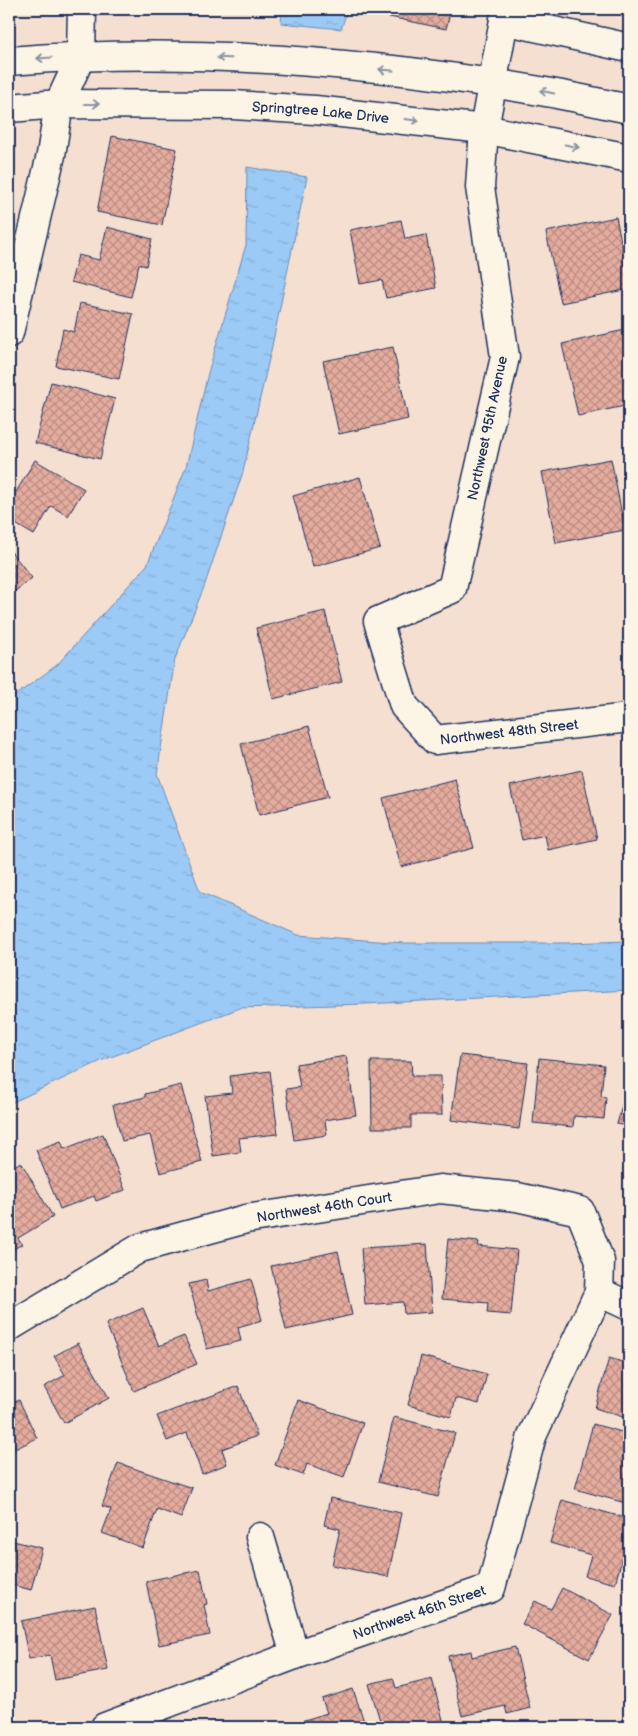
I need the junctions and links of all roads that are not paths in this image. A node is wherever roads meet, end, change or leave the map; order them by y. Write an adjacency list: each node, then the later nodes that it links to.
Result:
1 (82, 9): 4 (street)
2 (505, 14): 3 (street); 6 (street, Northwest 95th Avenue)
3 (629, 48)
4 (81, 56): 5 (street, one-way to 5); 6 (street, one-way to 4); 7 (street)
5 (9, 61)
6 (492, 84): 9 (street, one-way to 6); 10 (street, Northwest 95th Avenue)
7 (58, 104): 8 (street, Springtree Lake Drive); 10 (street, Springtree Lake Drive, one-way to 10); 12 (street)
8 (9, 108)
9 (629, 109)
10 (484, 129): 11 (street, Springtree Lake Drive, one-way to 11); 13 (street, Northwest 95th Avenue)
11 (629, 158)
12 (9, 333)
13 (404, 706): 14 (street, Northwest 48th Street)
14 (629, 718)
15 (599, 1292): 16 (street); 17 (street, Northwest 46th Court); 19 (street, Northwest 46th Street)
16 (629, 1306)
17 (9, 1327)
18 (260, 1537): 19 (street)
19 (295, 1655): 20 (street, Northwest 46th Street)
20 (104, 1727)

